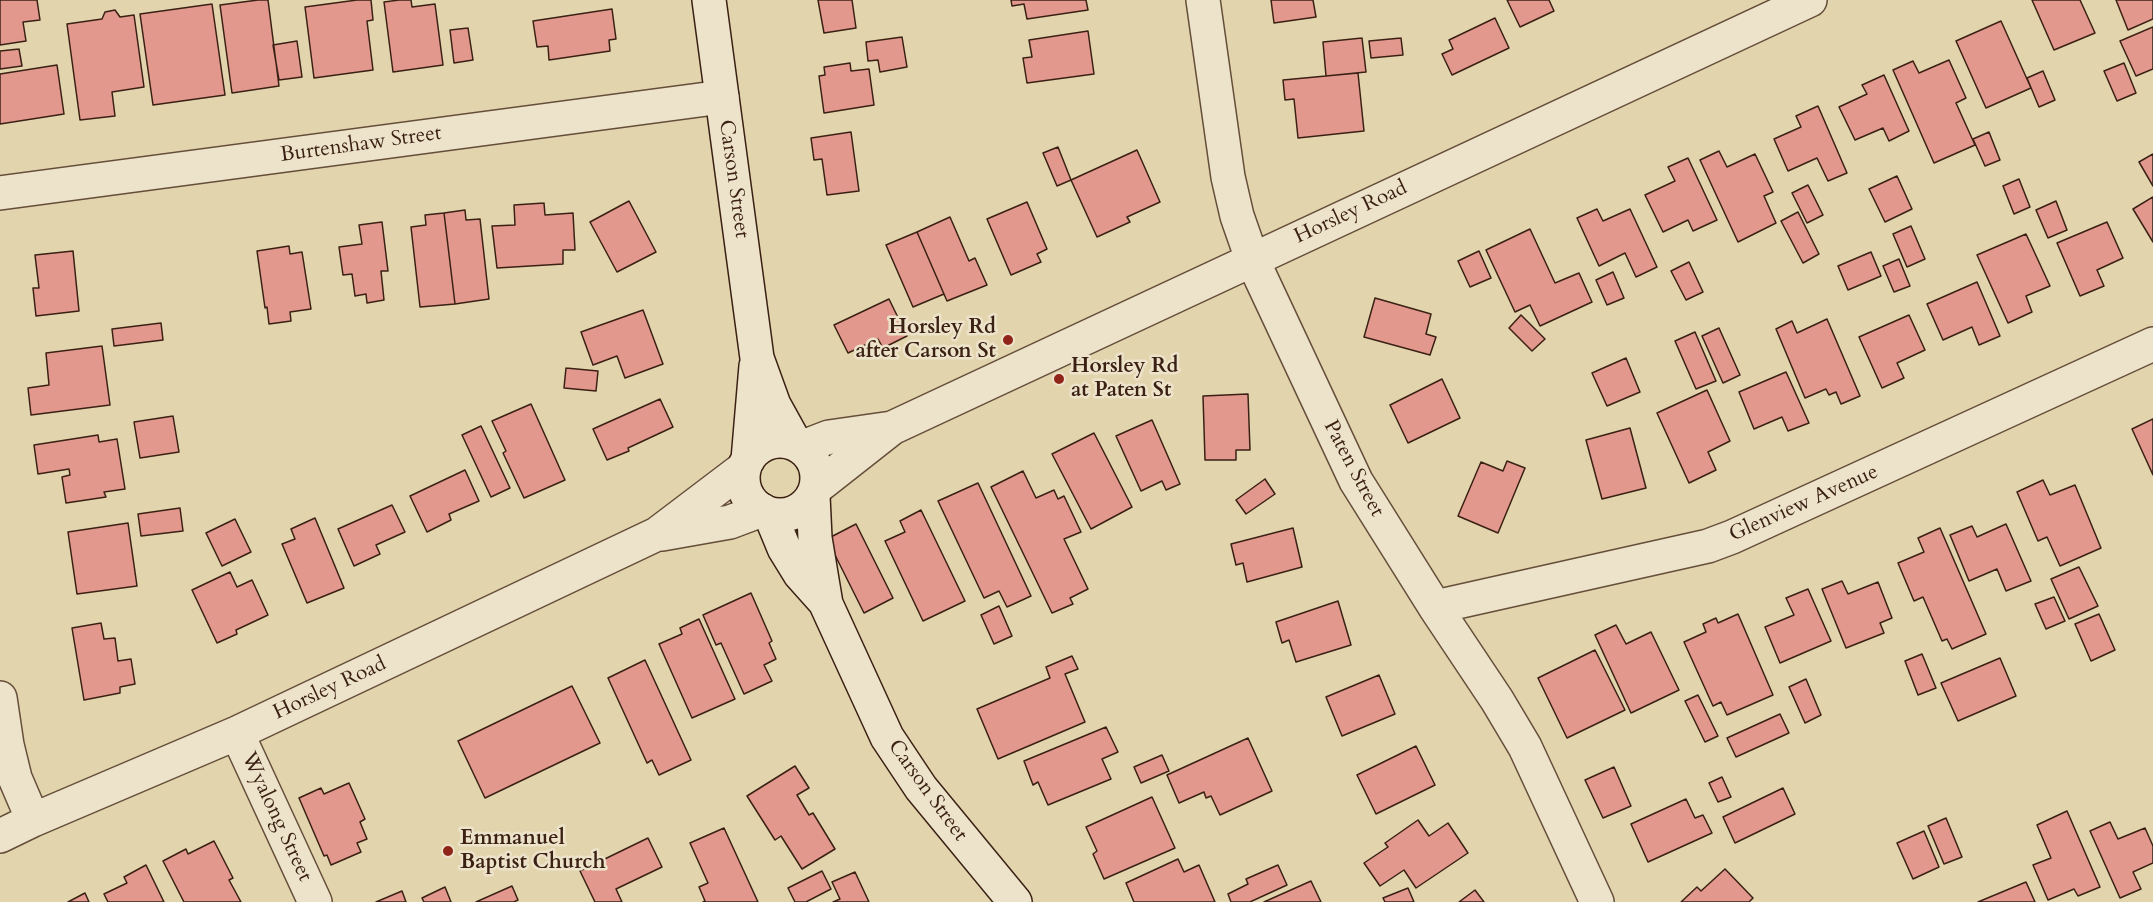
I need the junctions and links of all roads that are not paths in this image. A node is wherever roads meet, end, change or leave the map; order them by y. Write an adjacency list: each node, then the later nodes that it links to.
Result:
1 (709, 0): 4 (street, Carson Street)
2 (1203, 0): 6 (street, Paten Street)
3 (1810, 0): 6 (street, Horsley Road)
4 (722, 97): 5 (street, Burtenshaw Street); 8 (street, Carson Street)
5 (0, 193)
6 (1252, 259): 9 (street, Horsley Road); 16 (street, Paten Street)
7 (2153, 344): 16 (street, Glenview Avenue)
8 (757, 358): 10 (street, Carson Street); 11 (street, Carson Street)
9 (892, 428): 10 (street, Horsley Road); 12 (street, Horsley Road)
10 (799, 445): 11 (street); 12 (street)
11 (746, 464): 13 (street); 14 (street, Horsley Road)
12 (815, 492): 13 (street); 15 (street, Carson Street)
13 (766, 512): 14 (street, Horsley Road); 15 (street, Carson Street)
14 (657, 534): 18 (street, Horsley Road)
15 (826, 604): 22 (street, Carson Street)
16 (1435, 607): 23 (street, Paten Street)
17 (0, 698): 19 (street)
18 (237, 733): 19 (street, Horsley Road); 21 (street, Wyalong Street)
19 (33, 820): 20 (street, Horsley Road)
20 (0, 836)
21 (315, 902)
22 (1015, 902)
23 (1597, 902)

